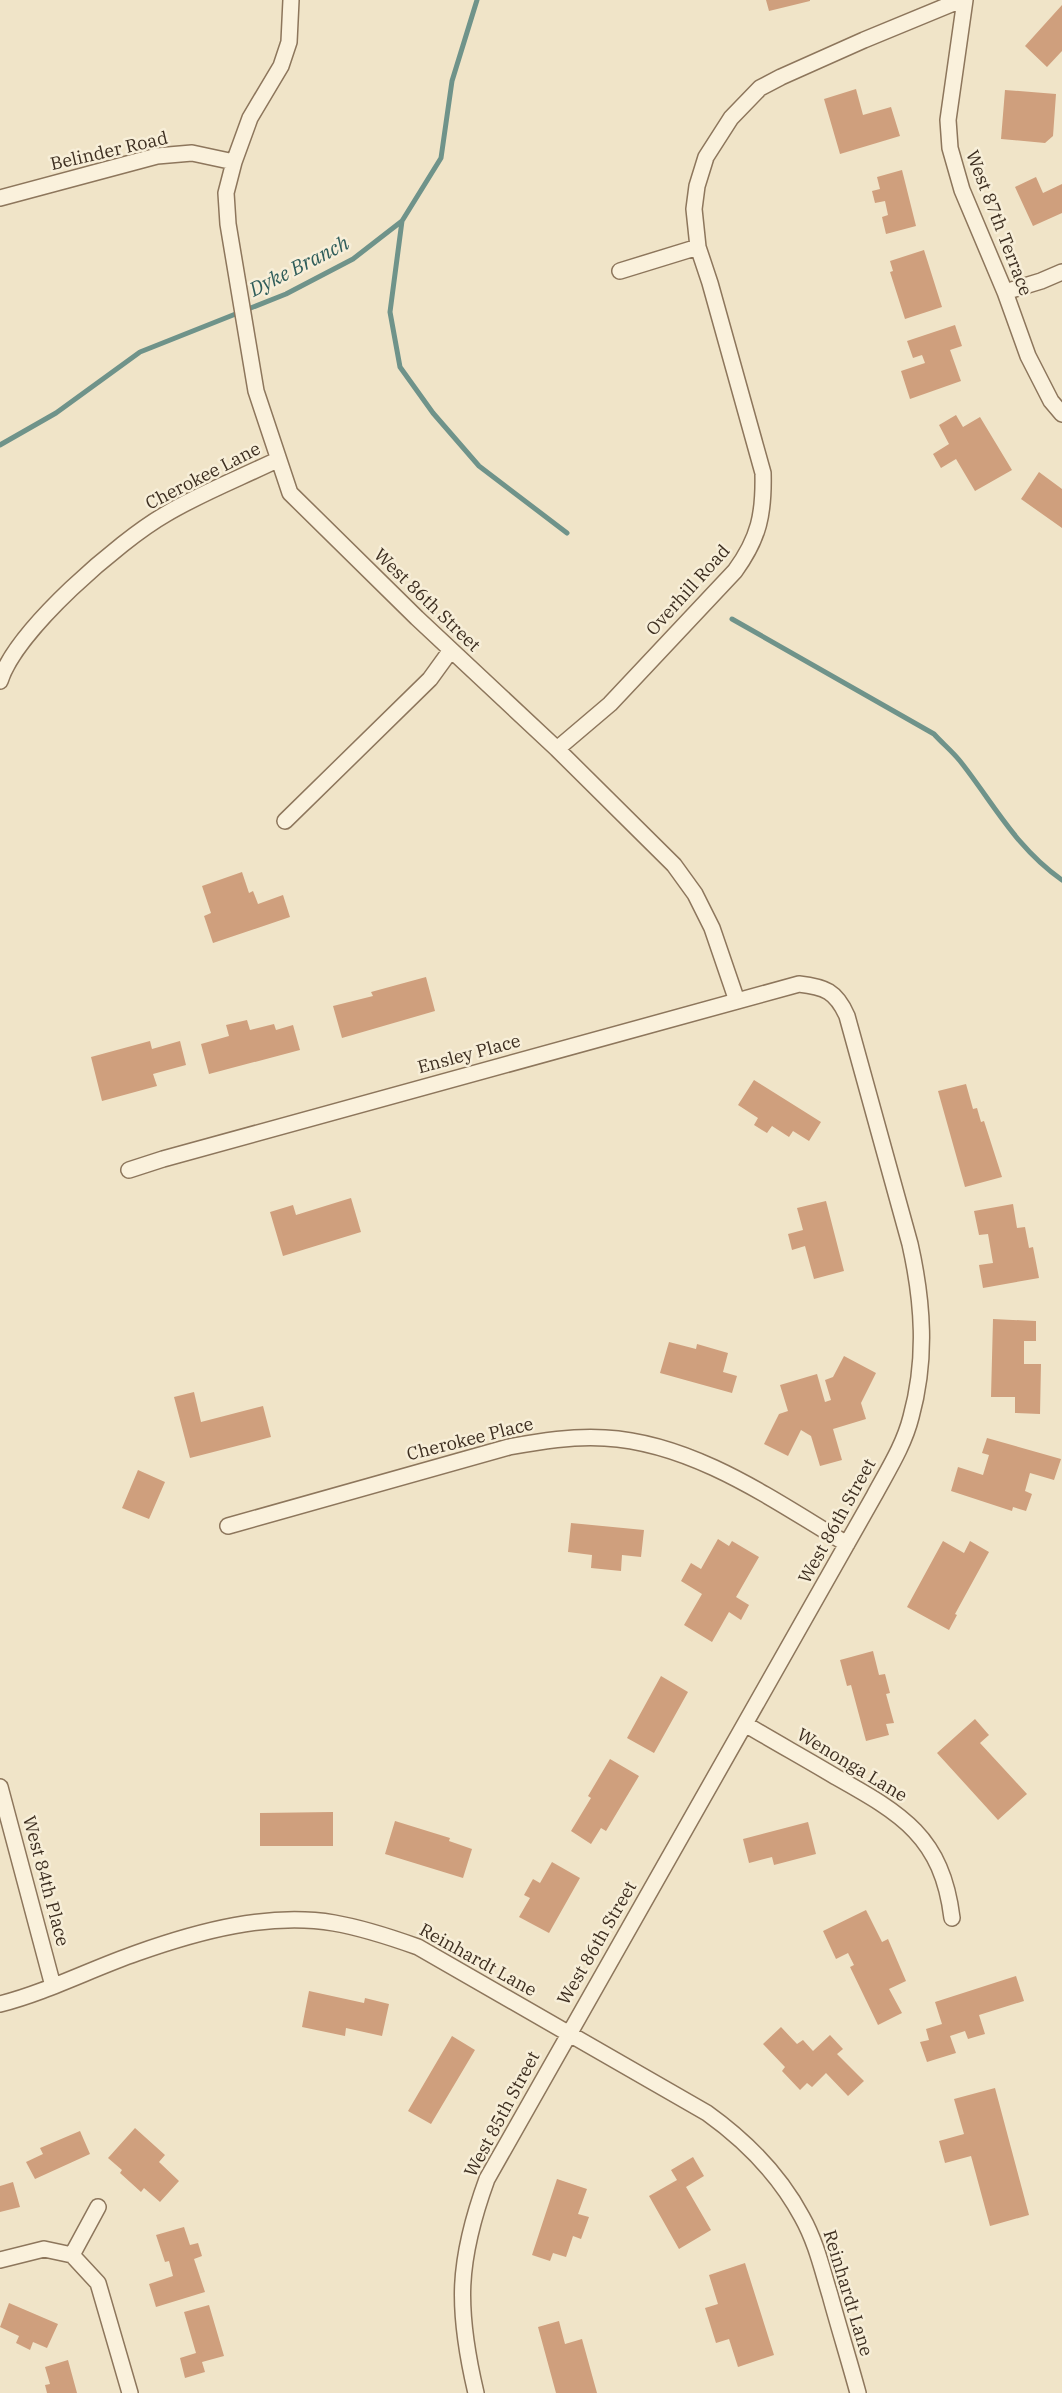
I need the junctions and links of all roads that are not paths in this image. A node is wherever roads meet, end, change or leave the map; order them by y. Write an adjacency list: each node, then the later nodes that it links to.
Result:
1 (291, 0): 3 (street)
2 (963, 0): 5 (street, Overhill Road); 8 (street, West 87th Terrace)
3 (234, 162): 4 (street, Belinder Road); 10 (street, West 86th Street)
4 (0, 198)
5 (698, 247): 6 (street); 13 (street, Overhill Road)
6 (620, 271)
7 (1062, 273): 8 (street)
8 (1005, 292): 9 (street, West 87th Terrace)
9 (1062, 414)
10 (277, 460): 11 (street, West 86th Street); 12 (street, Cherokee Lane)
11 (451, 650): 13 (street, West 86th Street); 14 (street)
12 (0, 681)
13 (557, 749): 16 (street, West 86th Street)
14 (285, 821)
15 (822, 987): 16 (street, Ensley Place); 19 (street, West 86th Street)
16 (738, 1001): 17 (street, Ensley Place)
17 (129, 1170)
18 (228, 1526): 19 (street, Cherokee Place)
19 (848, 1544): 20 (street, West 86th Street)
20 (745, 1724): 22 (street, Wenonga Lane); 25 (street, West 86th Street)
21 (0, 1787): 23 (street, West 84th Place)
22 (952, 1918)
23 (54, 1986): 24 (street, Reinhardt Lane); 25 (street, Reinhardt Lane)
24 (0, 2004)
25 (568, 2033): 30 (street, West 85th Street); 31 (street, Reinhardt Lane)
26 (98, 2206): 27 (street)
27 (72, 2256): 28 (street); 29 (street)
28 (0, 2260)
29 (130, 2393)
30 (476, 2393)
31 (858, 2393)

